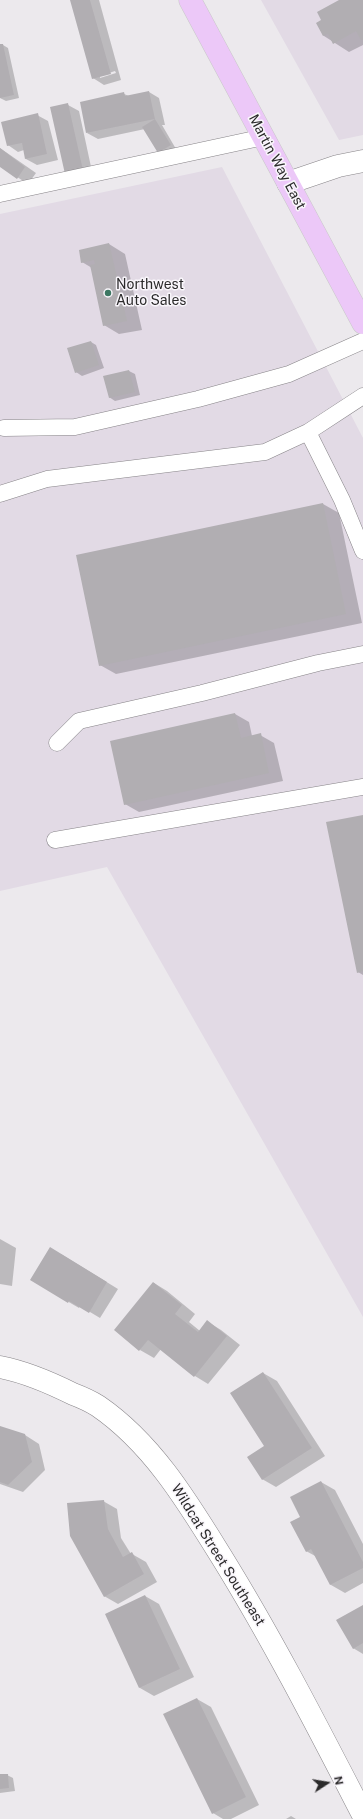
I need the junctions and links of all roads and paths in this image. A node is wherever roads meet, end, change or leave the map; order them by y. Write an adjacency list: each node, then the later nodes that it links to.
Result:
1 (190, 0): 2 (main road, Martin Way East)
2 (264, 137): 4 (main road, Martin Way East); 5 (lane)
3 (363, 161): 4 (street)
4 (288, 183): 6 (main road, Martin Way East)
5 (0, 194)
6 (363, 323)
7 (363, 341): 9 (lane)
8 (363, 396): 10 (lane)
9 (4, 428)
10 (308, 432): 11 (lane); 12 (lane)
11 (0, 494)
12 (363, 551)
13 (363, 654): 14 (lane)
14 (57, 744)
15 (363, 787): 16 (lane)
16 (55, 840)
17 (0, 1367): 18 (street, Wildcat Street Southeast)
18 (363, 1815)

